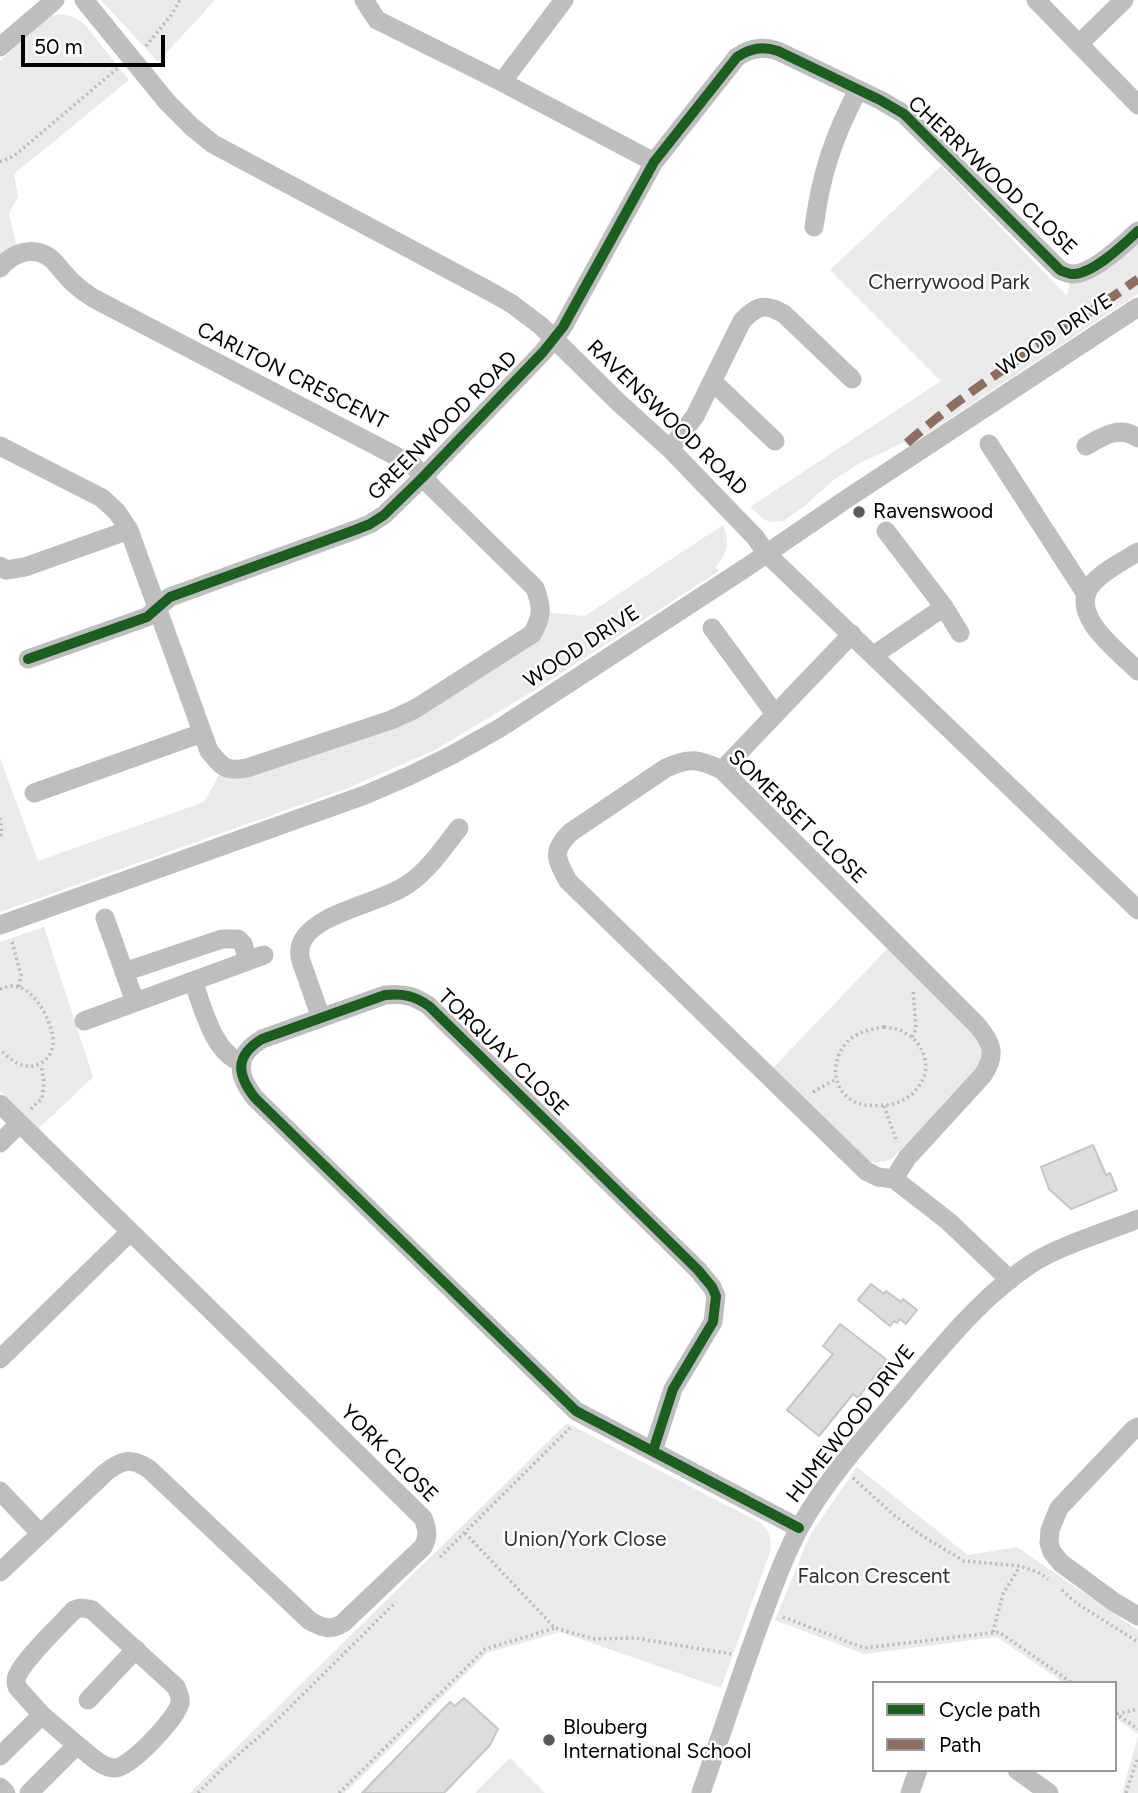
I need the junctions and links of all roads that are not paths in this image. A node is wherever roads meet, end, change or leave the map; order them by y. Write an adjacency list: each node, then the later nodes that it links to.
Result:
1 (55, 0): 8 (street)
2 (84, 0): 18 (street, RAVENSWOOD ROAD)
3 (364, 0): 10 (street)
4 (564, 0): 10 (street)
5 (1037, 0): 7 (street)
6 (1125, 0): 7 (street)
7 (1079, 44): 12 (street)
8 (0, 47)
9 (737, 57): 11 (street, CHERRYWOOD CLOSE); 13 (street, GREENWOOD ROAD)
10 (502, 82): 13 (street)
11 (858, 90): 14 (street); 15 (street, CHERRYWOOD CLOSE)
12 (1138, 105)
13 (654, 162): 18 (street, GREENWOOD ROAD)
14 (814, 227)
15 (1138, 231)
16 (0, 268): 27 (street, CARLTON CRESCENT)
17 (1138, 307): 31 (street, WOOD DRIVE)
18 (554, 339): 26 (street, RAVENSWOOD ROAD); 27 (street, GREENWOOD ROAD)
19 (852, 379): 20 (street)
20 (712, 381): 22 (street); 26 (street)
21 (1138, 439): 25 (street)
22 (775, 440)
23 (989, 444): 33 (street)
24 (0, 446): 28 (street, CARLTON CRESCENT)
25 (1086, 446)
26 (670, 449): 31 (street, RAVENSWOOD ROAD)
27 (424, 477): 35 (street, GREENWOOD ROAD); 43 (street, CARLTON CRESCENT)
28 (129, 530): 32 (street); 35 (street, CARLTON CRESCENT)
29 (886, 531): 34 (street)
30 (1138, 552): 33 (street)
31 (767, 554): 38 (street, RAVENSWOOD ROAD); 49 (street, WOOD DRIVE)
32 (0, 566)
33 (1086, 594): 41 (street)
34 (944, 607): 37 (street); 39 (street)
35 (158, 608): 40 (street, GREENWOOD ROAD); 43 (street, CARLTON CRESCENT)
36 (712, 628): 42 (street)
37 (960, 633)
38 (852, 634): 39 (street, RAVENSWOOD ROAD); 42 (street)
39 (874, 655): 47 (street, RAVENSWOOD ROAD)
40 (28, 659)
41 (1138, 671)
42 (775, 714): 44 (street)
43 (202, 733): 45 (street)
44 (722, 770): 59 (street, SOMERSET CLOSE); 59 (street, SOMERSET CLOSE)
45 (34, 793)
46 (459, 828): 53 (street)
47 (1138, 911)
48 (105, 918): 50 (street)
49 (5, 931)
50 (124, 972): 51 (street); 52 (street)
51 (193, 981): 52 (street); 55 (street)
52 (135, 1002): 54 (street)
53 (321, 1018): 55 (street, TORQUAY CLOSE); 65 (street, TORQUAY CLOSE)
54 (84, 1021)
55 (241, 1062): 65 (street)
56 (0, 1104): 57 (street, YORK CLOSE)
57 (19, 1124): 58 (street); 61 (street, YORK CLOSE)
58 (0, 1143)
59 (894, 1179): 62 (street, SOMERSET CLOSE)
60 (1138, 1219): 62 (street, HUMEWOOD DRIVE)
61 (130, 1231): 63 (street); 68 (street, YORK CLOSE)
62 (1010, 1280): 67 (street, HUMEWOOD DRIVE)
63 (0, 1359)
64 (1138, 1427): 70 (street)
65 (653, 1451): 67 (street)
66 (0, 1491): 68 (street)
67 (799, 1528): 81 (street, HUMEWOOD DRIVE)
68 (40, 1533): 69 (street)
69 (0, 1572)
70 (1138, 1616)
71 (136, 1649): 72 (street); 73 (street); 74 (street)
72 (88, 1700)
73 (42, 1715): 74 (street); 75 (street)
74 (78, 1745): 80 (street)
75 (0, 1756)
76 (917, 1772): 82 (street)
77 (1020, 1772): 83 (street)
78 (0, 1787): 79 (street)
79 (6, 1793)
80 (29, 1793)
81 (701, 1793)
82 (910, 1793)
83 (1049, 1793)

